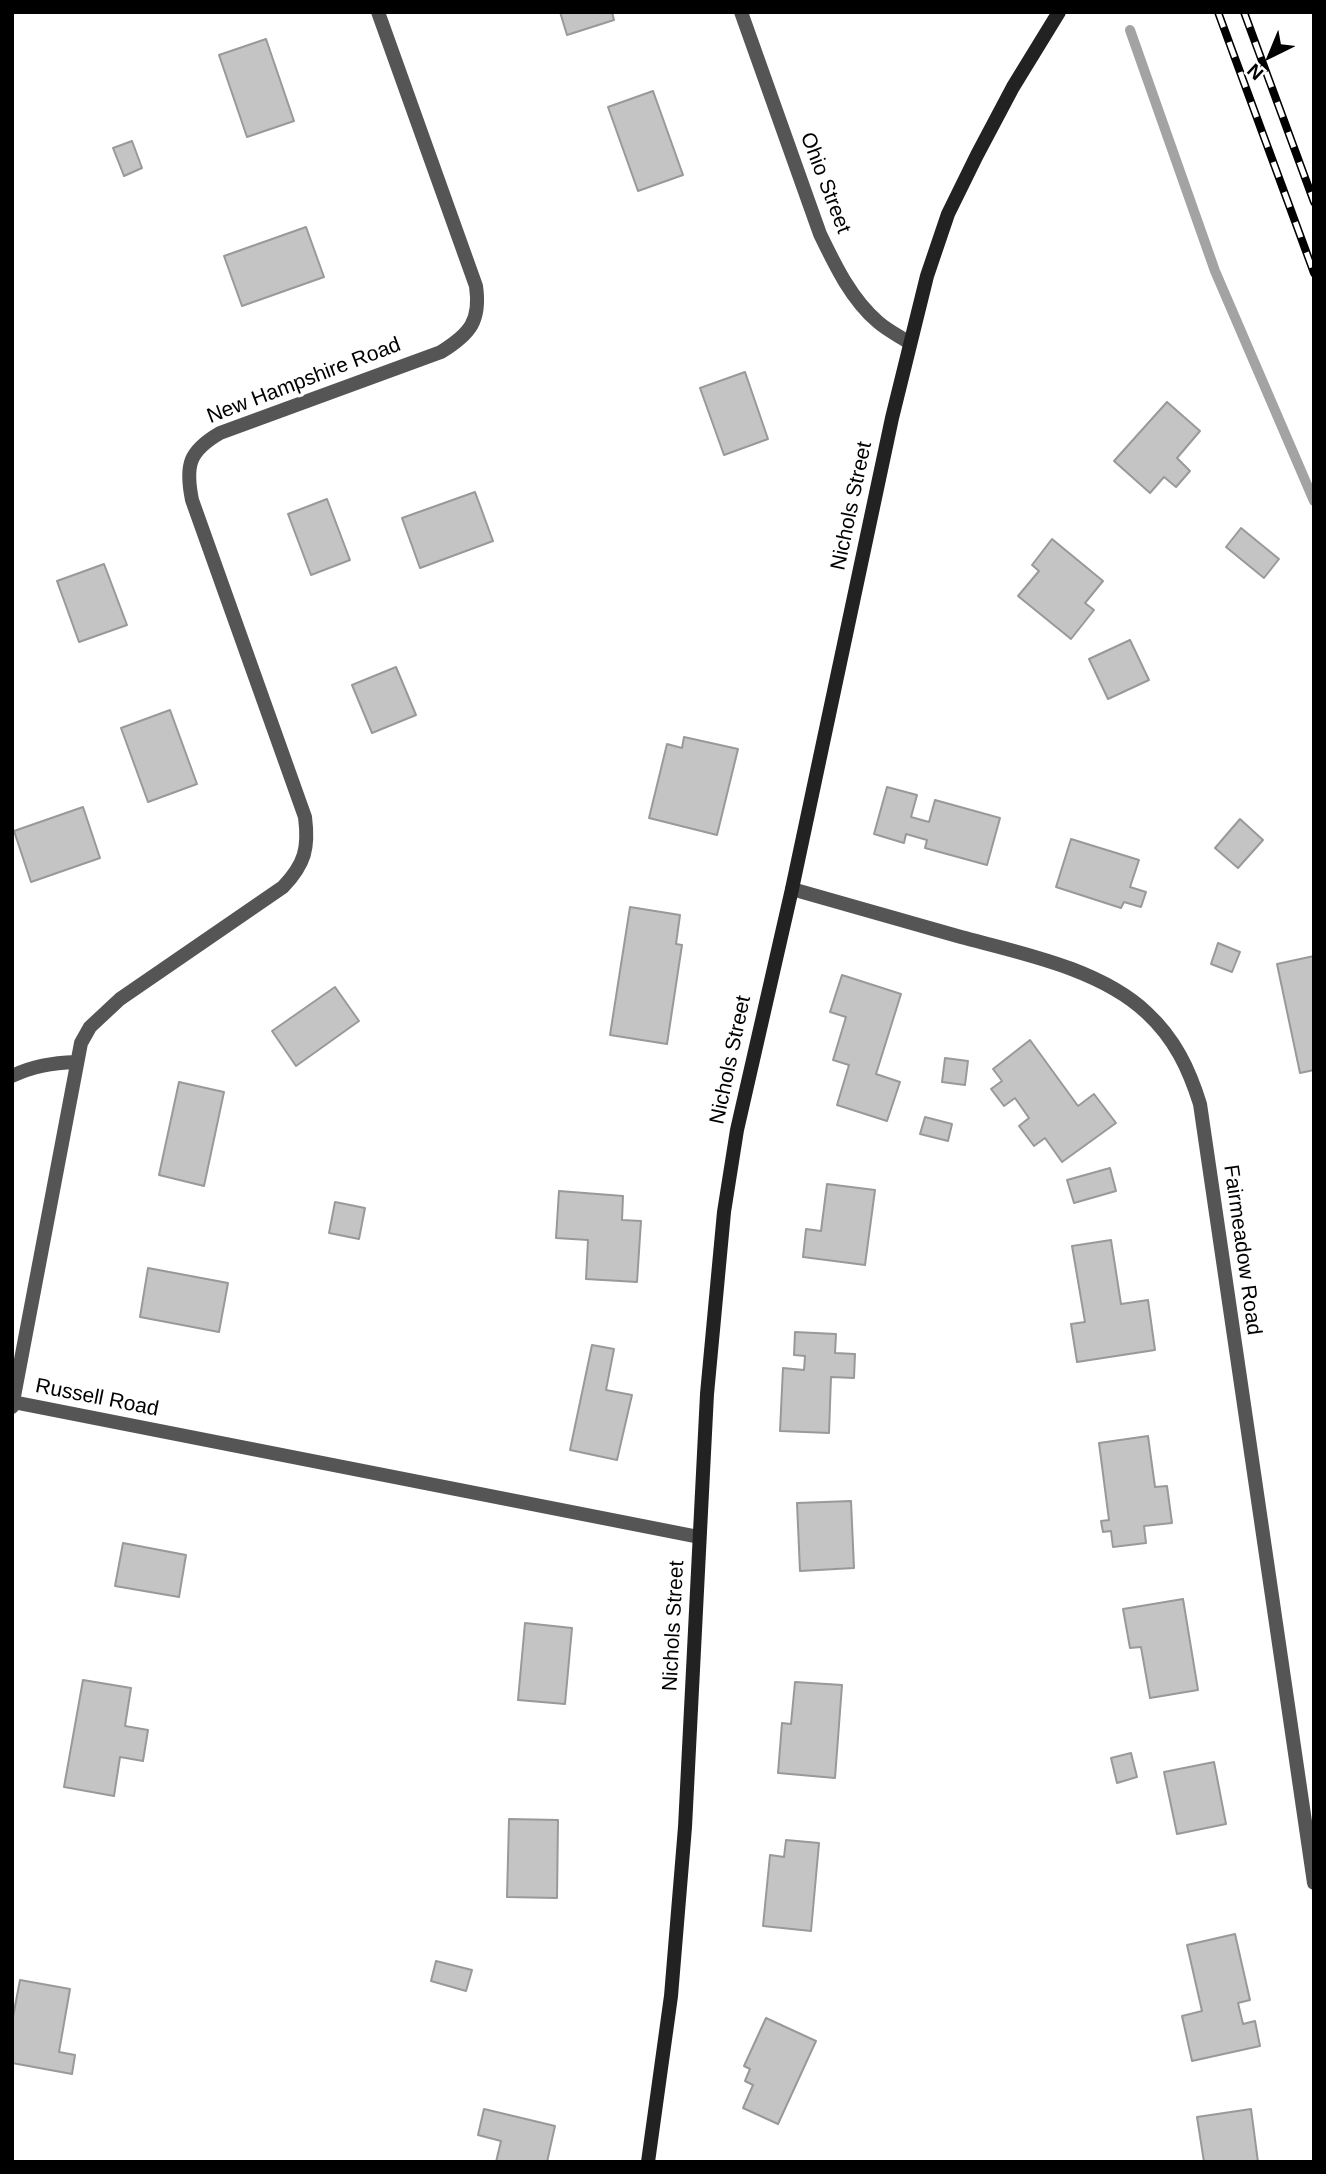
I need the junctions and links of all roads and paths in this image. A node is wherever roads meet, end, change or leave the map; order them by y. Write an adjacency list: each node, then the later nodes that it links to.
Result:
1 (378, 12): 5 (street, New Hampshire Road)
2 (741, 12): 4 (street, Ohio Street)
3 (1059, 12): 4 (street, Nichols Street)
4 (910, 344): 6 (street, Nichols Street)
5 (305, 855): 7 (street, Russell Road)
6 (792, 889): 10 (street, Nichols Street); 11 (street, Fairmeadow Road)
7 (76, 1062): 8 (street); 9 (street, Russell Road)
8 (12, 1076)
9 (13, 1405): 10 (street, Russell Road)
10 (699, 1538): 12 (street, Nichols Street)
11 (1314, 1883)
12 (648, 2162)

